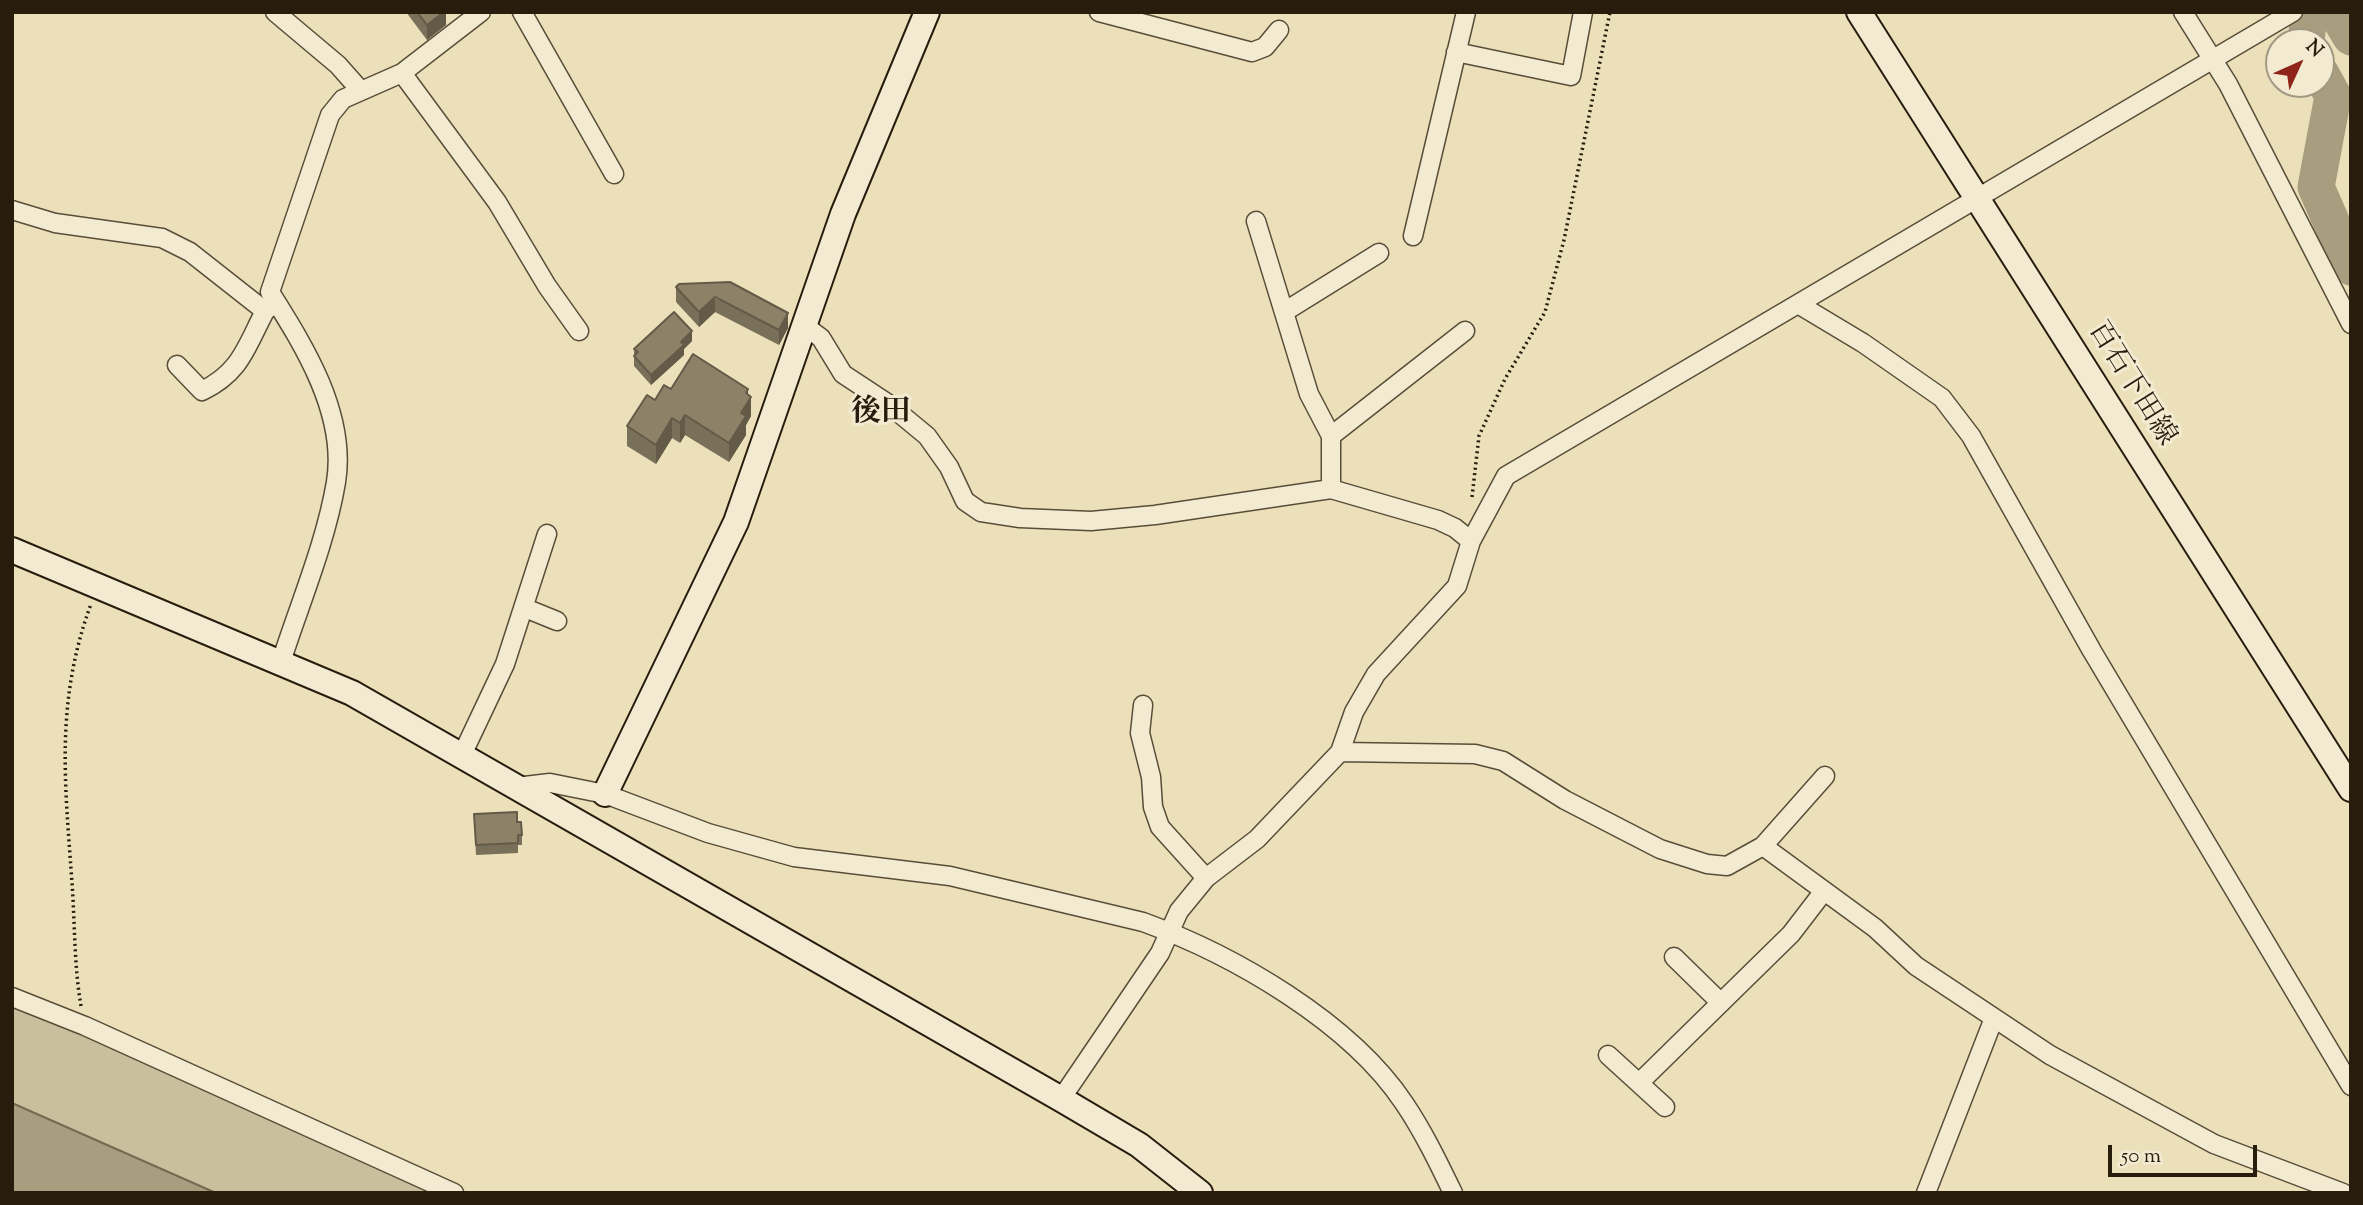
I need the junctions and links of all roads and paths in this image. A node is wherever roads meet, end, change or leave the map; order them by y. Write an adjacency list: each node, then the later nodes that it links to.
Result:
1 (275, 12): 16 (street)
2 (481, 12): 15 (street)
3 (522, 12): 17 (street)
4 (927, 12): 27 (street)
5 (1099, 12): 12 (street)
6 (1466, 12): 13 (street)
7 (1583, 12): 13 (street)
8 (1610, 12): 33 (path)
9 (1859, 12): 18 (street, 百石下田線)
10 (2183, 12): 14 (street)
11 (2293, 12): 14 (street)
12 (1279, 30)
13 (1456, 52): 21 (street)
14 (2215, 61): 18 (street); 26 (street)
15 (402, 73): 16 (street); 28 (street)
16 (361, 91): 24 (street)
17 (614, 174)
18 (1976, 200): 23 (street); 46 (street, 百石下田線)
19 (12, 210): 24 (street)
20 (1256, 221): 25 (street)
21 (1413, 236)
22 (1379, 253): 25 (street)
23 (1798, 304): 35 (street); 59 (street)
24 (271, 306): 30 (street); 40 (street)
25 (1284, 312): 31 (street)
26 (2351, 324)
27 (806, 326): 32 (street); 47 (street)
28 (579, 331)
29 (1465, 331): 31 (street)
30 (177, 365)
31 (1331, 436): 32 (street)
32 (1331, 489): 33 (street)
33 (1455, 527): 35 (street)
34 (547, 534): 38 (street)
35 (1471, 541): 42 (street)
36 (12, 550): 37 (street)
37 (98, 586): 40 (street); 56 (path)
38 (525, 608): 39 (street); 43 (street)
39 (557, 621)
40 (281, 662): 43 (street)
41 (1143, 705): 49 (street)
42 (1340, 751): 48 (street); 49 (street)
43 (462, 755): 45 (street)
44 (1825, 776): 48 (street)
45 (516, 787): 47 (street); 60 (street)
46 (2351, 789)
47 (606, 794): 51 (street)
48 (1763, 846): 50 (street)
49 (1206, 878): 51 (street)
50 (1824, 891): 54 (street); 55 (street)
51 (1169, 931): 60 (street); 64 (street)
52 (1674, 957): 54 (street)
53 (12, 997): 56 (street)
54 (1721, 1003): 58 (street)
55 (1994, 1018): 65 (street); 66 (street)
56 (85, 1026): 62 (street)
57 (1608, 1055): 58 (street)
58 (1639, 1083): 61 (street)
59 (2351, 1086)
60 (1061, 1099): 63 (street)
61 (1665, 1107)
62 (454, 1193)
63 (1200, 1193)
64 (1453, 1193)
65 (1926, 1193)
66 (2343, 1193)

